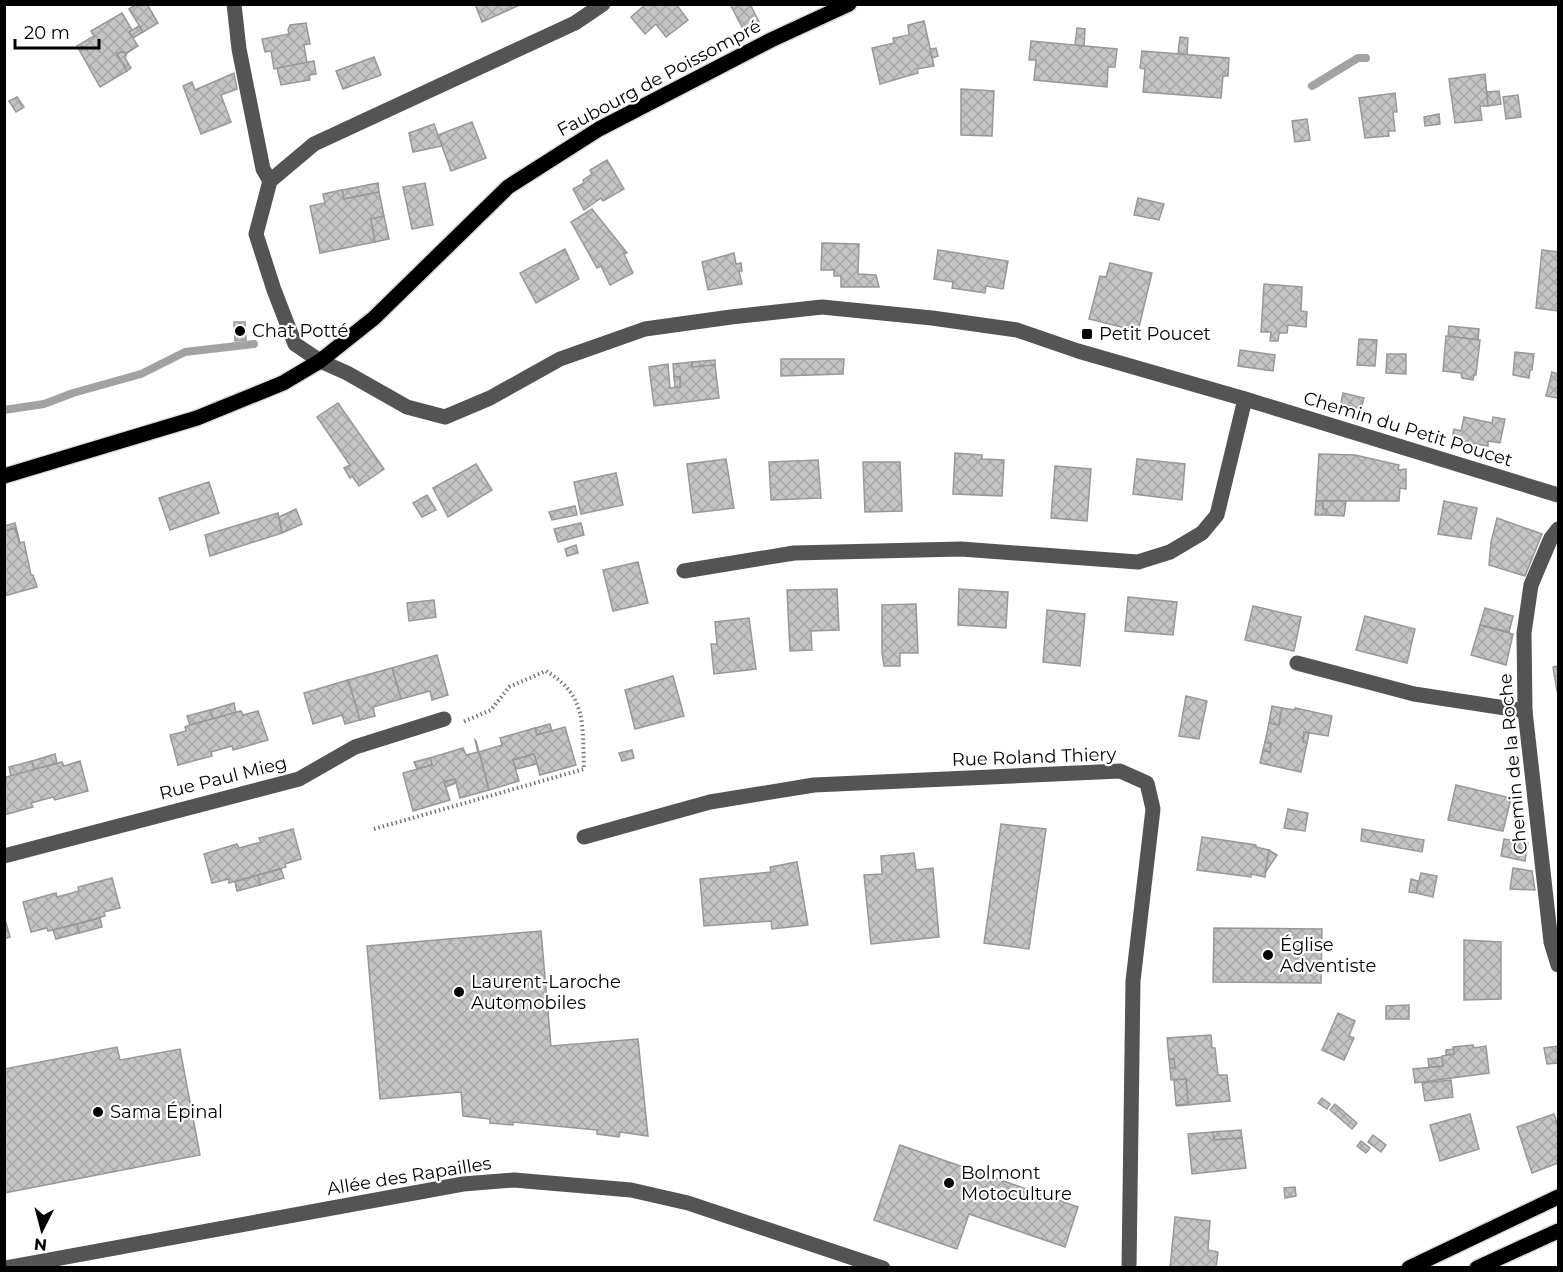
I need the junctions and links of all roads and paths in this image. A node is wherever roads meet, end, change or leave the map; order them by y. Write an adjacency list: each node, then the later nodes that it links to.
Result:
1 (234, 4): 4 (street)
2 (603, 4): 4 (street)
3 (849, 4): 5 (main road, Faubourg de Poissompré)
4 (270, 181): 5 (street, Chemin du Petit Poucet)
5 (320, 361): 6 (street, Chemin du Petit Poucet); 7 (main road, Faubourg de Poissompré)
6 (1245, 399): 8 (street, Chemin du Petit Poucet); 10 (street)
7 (4, 476)
8 (1558, 495)
9 (1558, 529): 12 (street, Chemin de la Roche)
10 (684, 571)
11 (1297, 663): 12 (street)
12 (1525, 711): 17 (street, Chemin de la Roche)
13 (444, 719): 14 (path); 16 (street, Rue Paul Mieg)
14 (375, 829)
15 (584, 837): 22 (street, Rue Roland Thiery)
16 (4, 856)
17 (1558, 965)
18 (1558, 1197): 23 (main road)
19 (1558, 1231): 24 (main road)
20 (6, 1268): 21 (street, Allée des Rapailles)
21 (883, 1268)
22 (1129, 1268)
23 (1409, 1268)
24 (1477, 1268)

